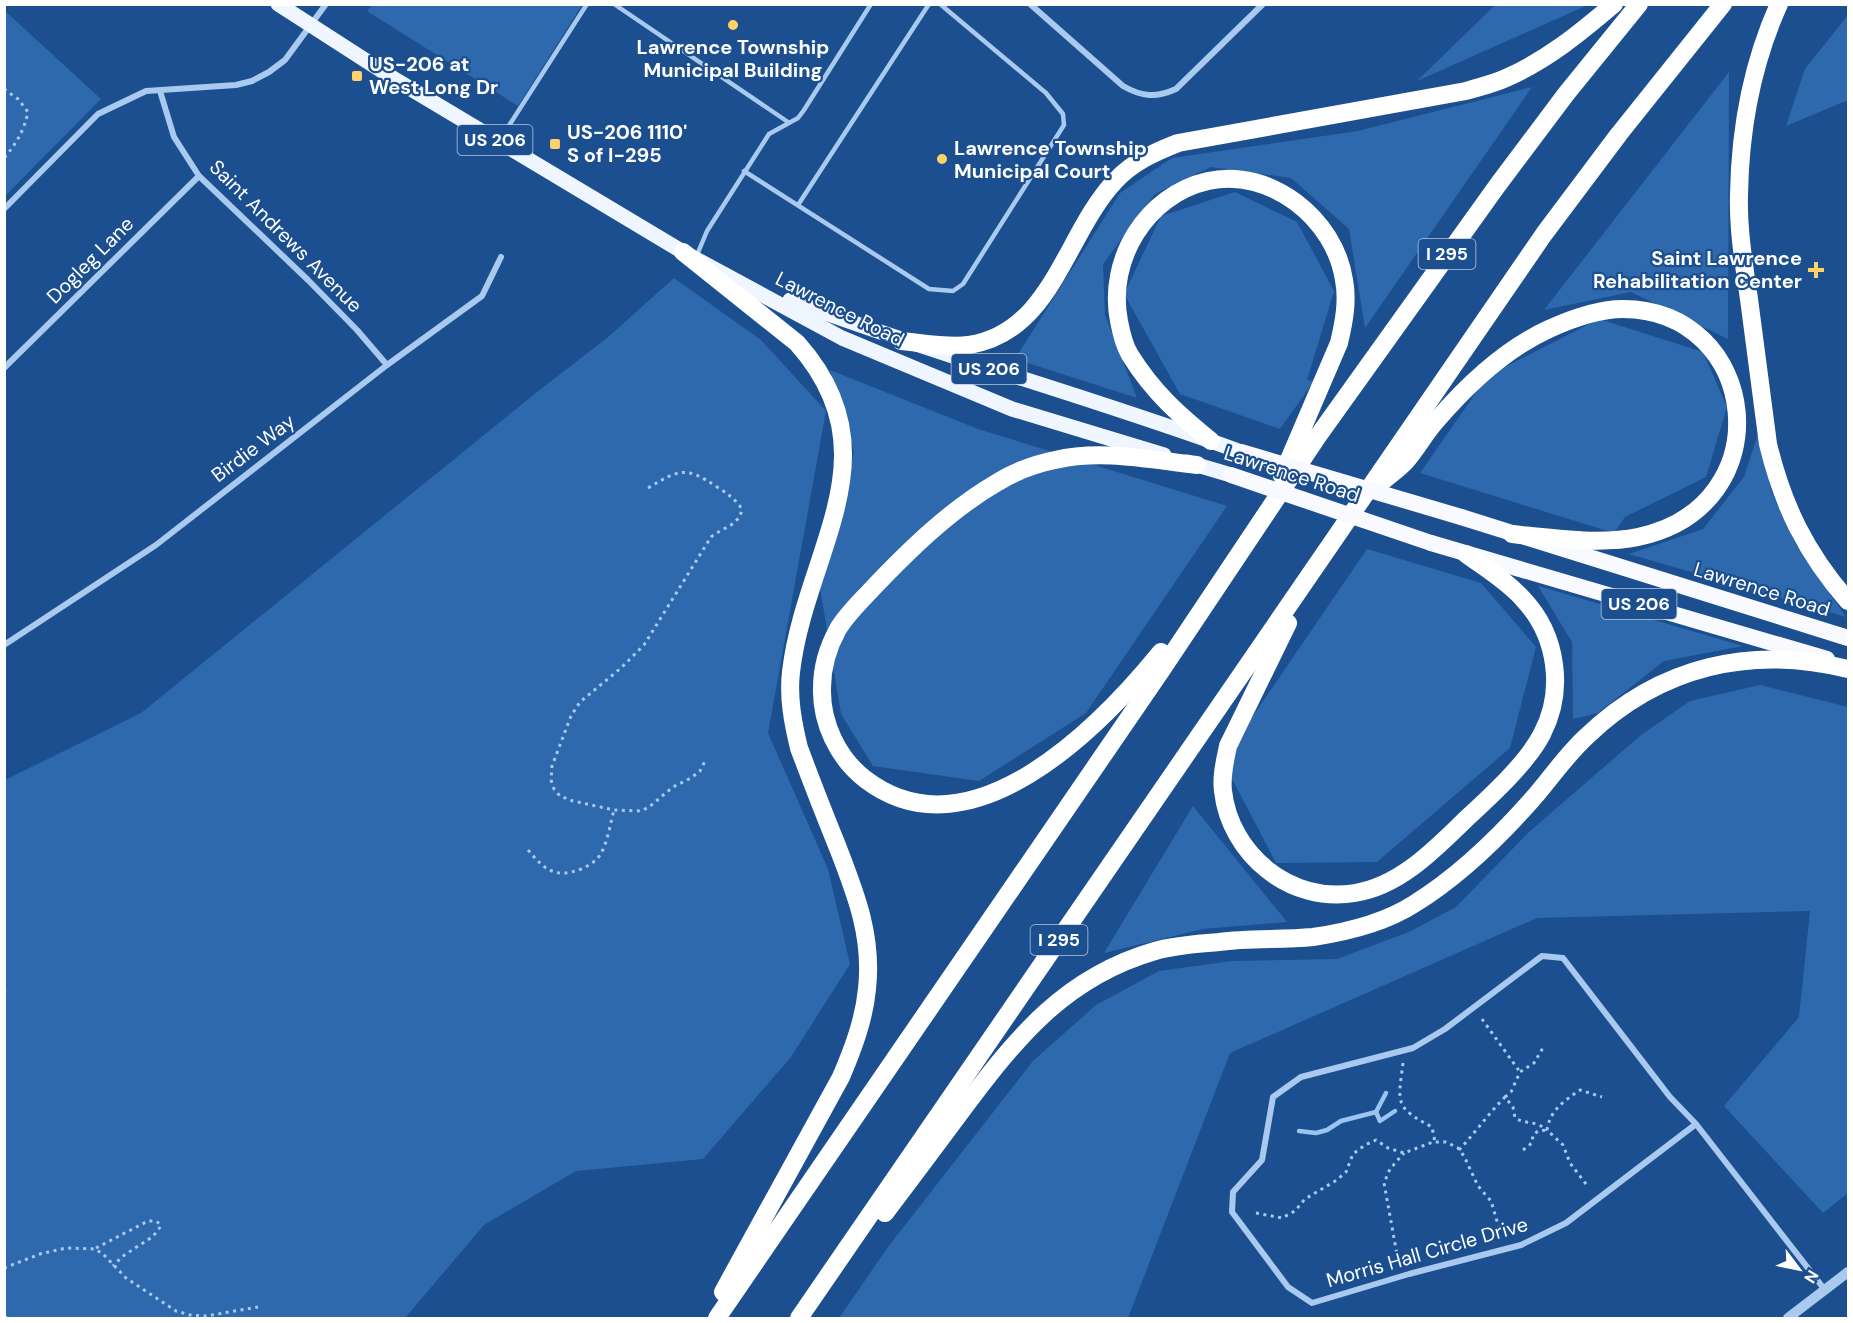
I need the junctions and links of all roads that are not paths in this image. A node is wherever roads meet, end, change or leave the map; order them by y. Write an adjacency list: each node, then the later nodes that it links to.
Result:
1 (278, 4): 14 (main road, Lawrence Road / US 206)
2 (326, 4): 14 (street)
3 (587, 4): 17 (lane)
4 (614, 4): 16 (lane)
5 (872, 4): 16 (lane)
6 (929, 4): 20 (lane)
7 (940, 4): 20 (lane)
8 (1030, 4): 9 (street)
9 (1263, 4)
10 (1614, 4): 25 (highway)
11 (1639, 4): 33 (highway, I 295)
12 (1723, 4): 32 (highway, I 295)
13 (1779, 4): 38 (highway)
14 (310, 25): 15 (street); 17 (main road, Lawrence Road / US 206)
15 (160, 91): 19 (street, Saint Andrews Avenue); 21 (street)
16 (788, 122): 18 (lane)
17 (498, 142): 22 (main road, Lawrence Road / US 206)
18 (744, 171): 20 (lane); 22 (lane)
19 (199, 176): 26 (street, Saint Andrews Avenue); 27 (street, Dogleg Lane)
20 (798, 206)
21 (4, 209)
22 (690, 255): 24 (main road, Lawrence Road / US 206); 45 (highway)
23 (501, 258): 26 (street, Birdie Way)
24 (739, 281): 25 (main road, Lawrence Road / US 206); 30 (main road, Lawrence Road / US 206)
25 (901, 341): 28 (main road, Lawrence Road / US 206)
26 (387, 365): 40 (street, Birdie Way)
27 (4, 368)
28 (1210, 441): 29 (main road, Lawrence Road / US 206); 33 (highway)
29 (1241, 453): 34 (highway, Lawrence Road / US 206, bridge)
30 (1197, 465): 31 (main road, Lawrence Road / US 206); 37 (highway)
31 (1231, 475): 35 (highway, Lawrence Road / US 206, bridge)
32 (1362, 500): 34 (highway); 36 (highway, I 295)
33 (1268, 512): 37 (highway, I 295)
34 (1512, 534): 39 (highway, Lawrence Road / US 206)
35 (1466, 554): 36 (highway); 41 (highway, Lawrence Road / US 206)
36 (1318, 562): 47 (highway, I 295)
37 (1230, 566): 46 (highway, I 295)
38 (1848, 601)
39 (1848, 638)
40 (4, 645)
41 (1848, 667): 47 (highway)
42 (1696, 1124): 42 (street, Morris Hall Circle Drive); 44 (street, Morris Hall Circle Drive)
43 (1848, 1272): 44 (street)
44 (1825, 1290): 48 (street)
45 (708, 1318)
46 (717, 1318)
47 (801, 1318)
48 (1788, 1318)

